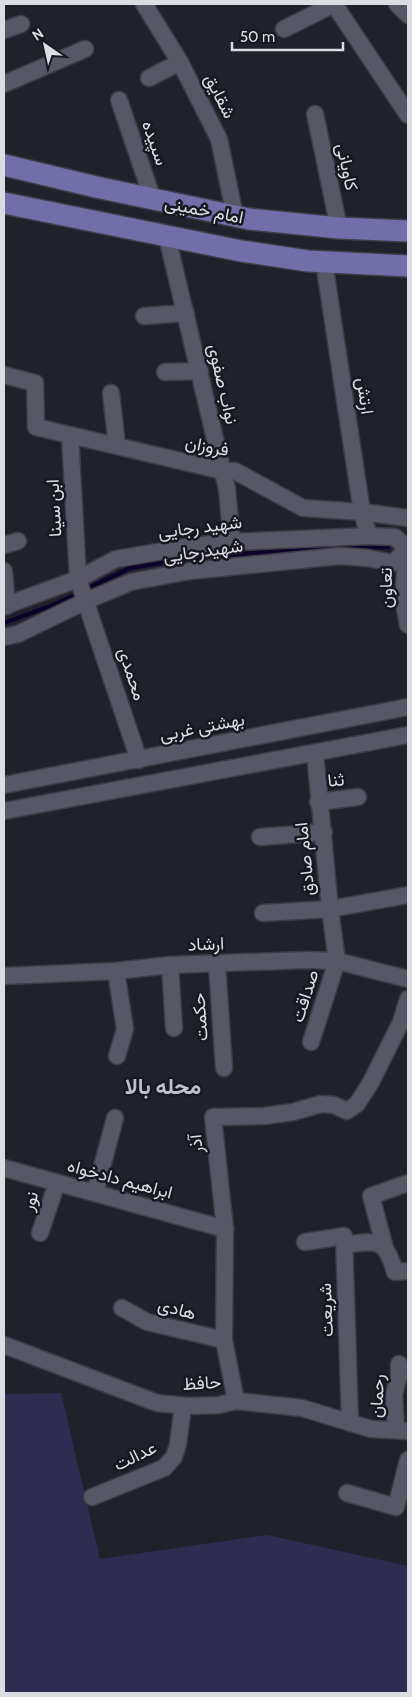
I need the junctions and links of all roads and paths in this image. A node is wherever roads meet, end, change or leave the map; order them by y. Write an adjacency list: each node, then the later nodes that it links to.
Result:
1 (144, 4): 9 (street, شقایق)
2 (397, 4): 4 (street)
3 (341, 6): 6 (street); 14 (street)
4 (408, 15)
5 (21, 24): 7 (street)
6 (284, 29)
7 (4, 30)
8 (85, 49): 11 (street)
9 (180, 62): 10 (street); 20 (street, شقایق)
10 (149, 78)
11 (4, 84)
12 (119, 100): 17 (street, سپیده)
13 (315, 114): 21 (street, کاویانی)
14 (408, 115)
15 (4, 164): 16 (main road, امام خمینی)
16 (96, 187): 17 (main road, امام خمینی); 19 (main road)
17 (153, 200): 20 (main road, امام خمینی)
18 (4, 203): 19 (main road, امام خمینی)
19 (24, 207): 23 (main road, امام خمینی)
20 (235, 216): 21 (main road, امام خمینی)
21 (339, 228): 22 (main road, امام خمینی)
22 (408, 231)
23 (167, 237): 24 (main road, امام خمینی); 26 (street, نواب صفوی)
24 (324, 262): 25 (main road, امام خمینی); 35 (street, ارتش)
25 (408, 266)
26 (186, 313): 27 (street); 28 (street, نواب صفوی)
27 (144, 316)
28 (200, 371): 29 (street); 34 (street, نواب صفوی)
29 (165, 372)
30 (4, 375): 32 (street, فروزان)
31 (111, 393): 33 (street)
32 (70, 436): 33 (street, فروزان); 41 (street, ابن سینا)
33 (117, 446): 34 (street, فروزان)
34 (223, 471): 35 (street, فروزان); 38 (street, نواب صفوی)
35 (362, 512): 36 (street, فروزان); 37 (street, ارتش)
36 (408, 518)
37 (369, 536): 38 (street, شهید رجایی); 39 (street, شهید رجایی)
38 (232, 542): 41 (street, شهید رجایی)
39 (407, 547): 42 (street, شهیدرجایی); 44 (street, تعاون)
40 (4, 571): 43 (street)
41 (78, 578): 42 (street, ابن سینا); 43 (street, شهید رجایی)
42 (86, 601): 45 (street, شهیدرجایی); 49 (street, محمدی)
43 (5, 606)
44 (408, 625)
45 (4, 637)
46 (408, 707): 49 (street, بهشتی غربی)
47 (408, 735): 48 (street)
48 (315, 753): 52 (street, امام صادق); 53 (street)
49 (139, 760): 50 (street, بهشتی غربی)
50 (4, 785): 53 (street)
51 (358, 797): 52 (street, ثنا)
52 (318, 802): 54 (street, امام صادق)
53 (7, 811)
54 (324, 832): 55 (street); 57 (street, امام صادق)
55 (260, 838)
56 (408, 895): 57 (street)
57 (330, 909): 58 (street); 59 (street, امام صادق)
58 (263, 913)
59 (337, 962): 60 (street, ارشاد); 64 (street, ارشاد); 67 (street, صداقت)
60 (217, 964): 61 (street, ارشاد); 69 (street, حکمت)
61 (170, 965): 62 (street, ارشاد); 66 (street)
62 (116, 971): 63 (street, ارشاد); 68 (street)
63 (4, 976)
64 (408, 979)
65 (408, 999): 75 (street, آذر)
66 (174, 1028)
67 (311, 1042)
68 (117, 1056)
69 (224, 1068)
70 (115, 1118): 74 (street)
71 (4, 1168): 72 (street, ابراهیم دادخواه)
72 (57, 1183): 74 (street, ابراهیم دادخواه); 76 (street, نور)
73 (408, 1184): 79 (street)
74 (95, 1193): 75 (street, ابراهیم دادخواه)
75 (225, 1229): 82 (street, آذر)
76 (40, 1233)
77 (305, 1242): 78 (street)
78 (345, 1245): 79 (street); 87 (street, شریعت)
79 (385, 1248): 80 (street)
80 (408, 1271)
81 (122, 1308): 82 (street, هادی)
82 (224, 1340): 85 (street, آذر)
83 (4, 1345): 86 (street, حافظ)
84 (399, 1364): 88 (street, رحمان)
85 (236, 1401): 86 (street, حافظ); 87 (street, حافظ)
86 (183, 1406): 91 (street, عدالت)
87 (350, 1423): 88 (street, حافظ)
88 (402, 1430)
89 (408, 1460): 90 (street)
90 (347, 1493)
91 (92, 1497)

